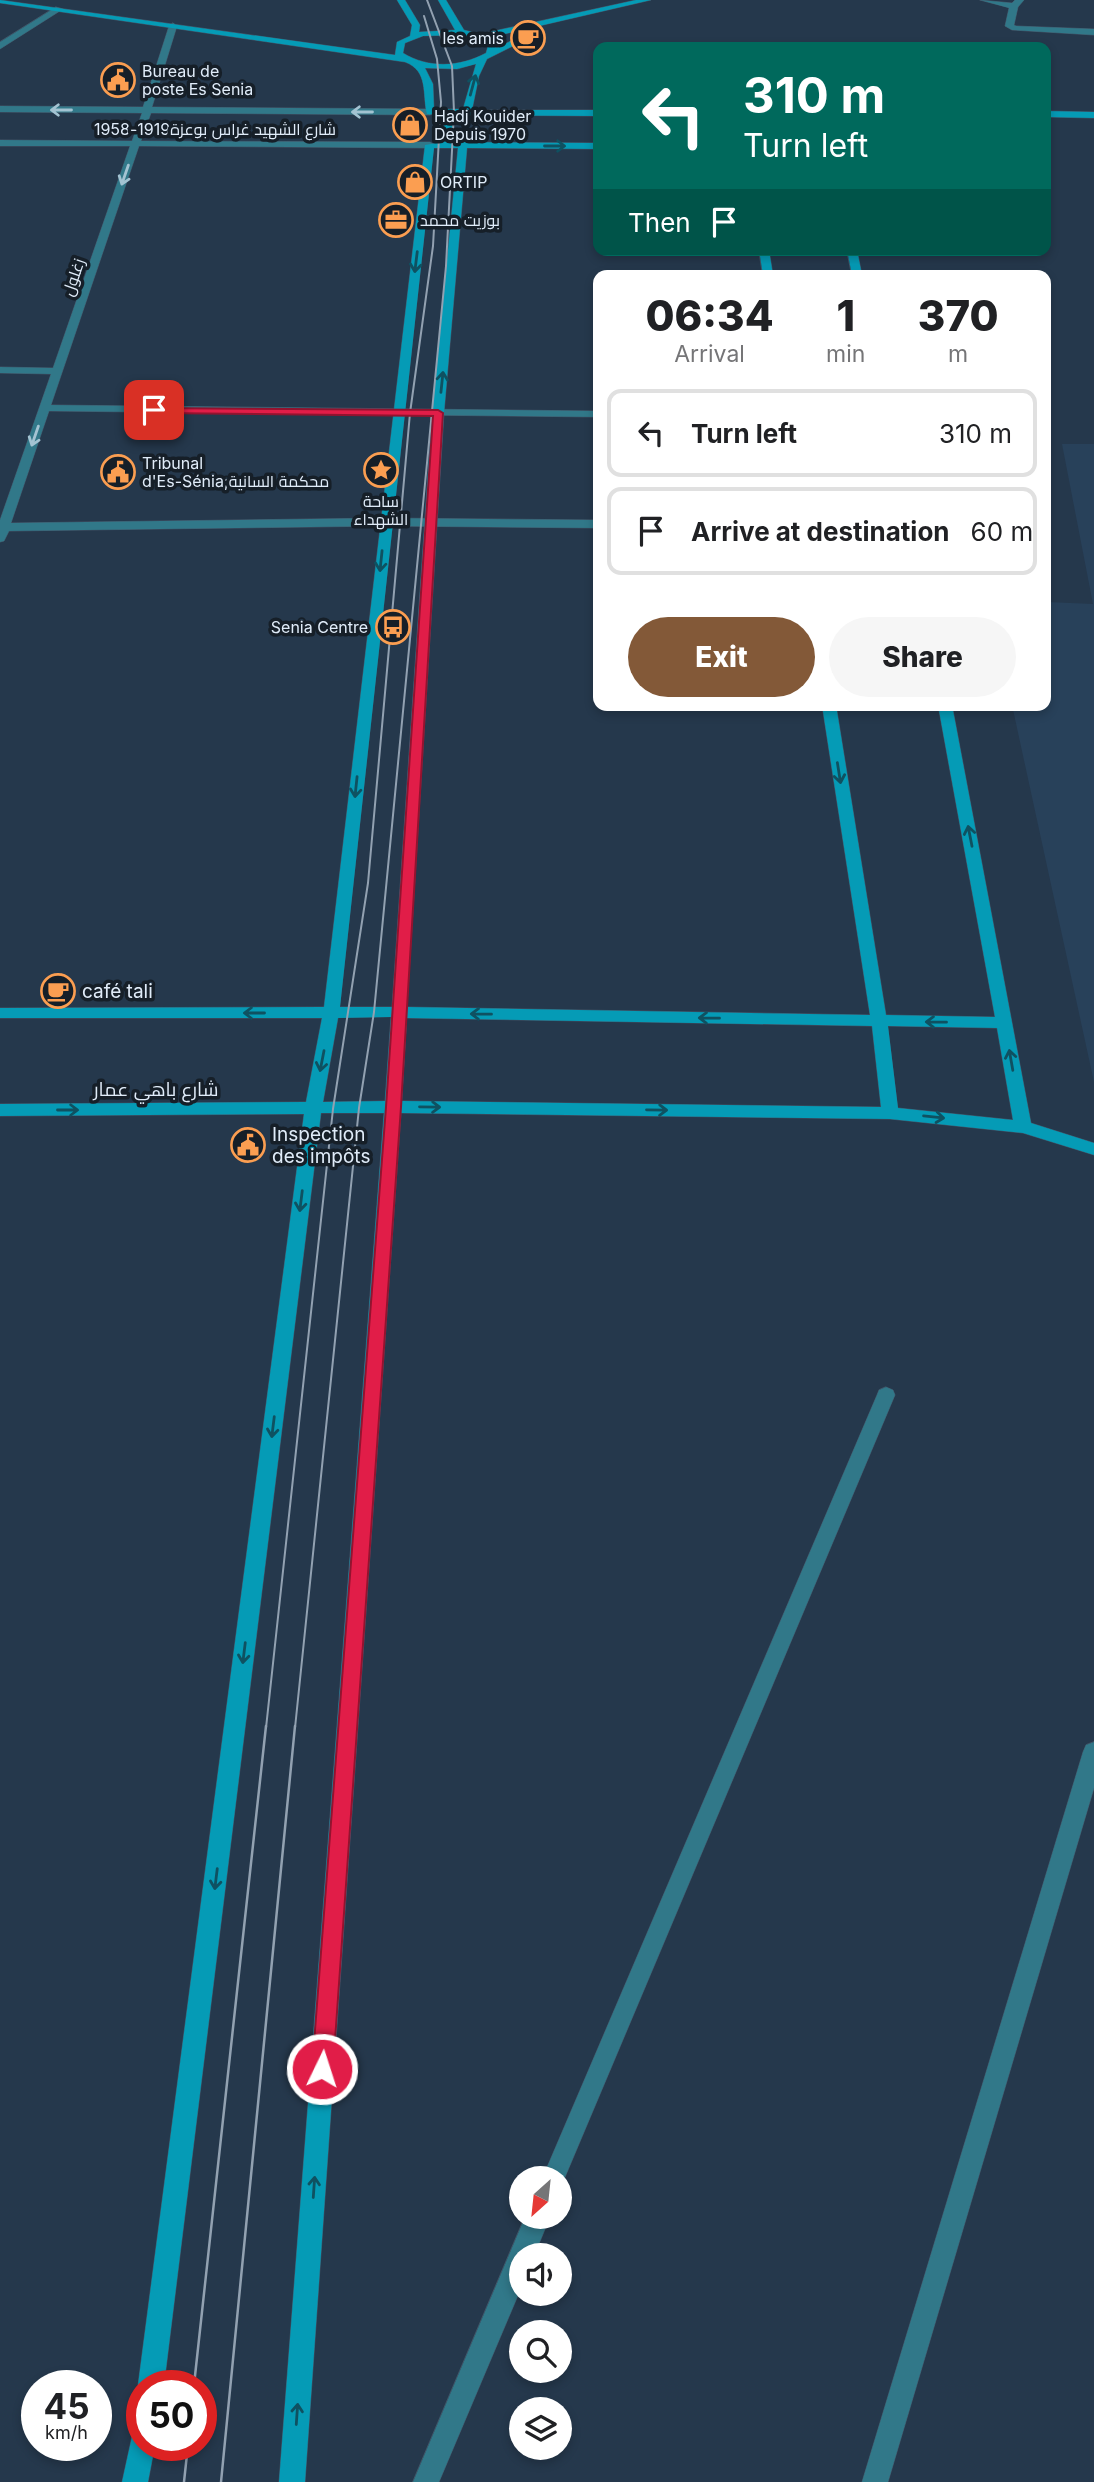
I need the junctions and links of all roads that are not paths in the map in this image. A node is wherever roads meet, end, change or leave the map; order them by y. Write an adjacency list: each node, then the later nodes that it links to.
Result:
1 (401, 0): 12 (main road)
2 (442, 0): 10 (main road)
3 (647, 0): 8 (main road)
4 (984, 0): 6 (street)
5 (0, 1): 7 (main road)
6 (1017, 3): 11 (street)
7 (59, 9): 9 (main road); 18 (street)
8 (571, 19): 13 (main road); 19 (main road)
9 (173, 26): 17 (main road); 22 (street, زغلول)
10 (461, 32): 12 (main road); 13 (main road)
11 (1094, 32)
12 (414, 36): 14 (main road)
13 (481, 37): 19 (main road)
14 (401, 42): 15 (main road); 20 (main road)
15 (387, 43)
16 (374, 44): 17 (main road)
17 (319, 45): 20 (main road)
18 (0, 46)
19 (487, 56): 20 (main road); 25 (main road, one-way to 19)
20 (410, 61): 23 (main road)
21 (0, 109): 22 (street, one-way to 21)
22 (147, 110): 23 (street, one-way to 22); 30 (street, زغلول)
23 (430, 112): 24 (main road)
24 (449, 112): 25 (main road); 32 (main road)
25 (467, 113): 26 (main road)
26 (593, 113)
27 (1051, 114): 28 (main road)
28 (1094, 115)
29 (0, 143): 30 (street, شارع الشهيد غراس بوعزة1919-1958)
30 (136, 144): 31 (street, شارع الشهيد غراس بوعزة1919-1958); 36 (street, زغلول, one-way to 36)
31 (430, 145): 32 (main road); 38 (main road, one-way to 38)
32 (447, 146): 33 (main road)
33 (463, 146): 34 (main road, one-way to 34); 39 (main road, one-way to 33)
34 (593, 146)
35 (0, 370): 36 (street)
36 (57, 371): 37 (street, زغلول)
37 (45, 408): 38 (street); 44 (street, زغلول, one-way to 44)
38 (399, 413): 39 (street); 41 (main road)
39 (438, 413): 40 (street); 42 (main road)
40 (593, 414)
41 (385, 522): 42 (street); 44 (street); 49 (main road, one-way to 49)
42 (432, 523): 43 (street); 47 (main road)
43 (593, 524)
44 (2, 532)
45 (830, 711): 50 (main road, one-way to 50)
46 (946, 711): 51 (main road, one-way to 46)
47 (398, 1012): 49 (main road); 50 (main road, one-way to 47); 52 (main road)
48 (0, 1013): 49 (main road, one-way to 48)
49 (331, 1013): 54 (main road, one-way to 54)
50 (879, 1021): 51 (main road, one-way to 50); 55 (main road)
51 (1004, 1023): 56 (main road, one-way to 51)
52 (393, 1107): 54 (main road, شارع باهي عمار); 55 (main road, شارع باهي عمار, one-way to 55); 65 (main road, one-way to 52)
53 (0, 1110): 54 (main road, شارع باهي عمار, one-way to 54)
54 (313, 1110): 62 (main road, one-way to 62)
55 (890, 1113): 56 (main road, شارع باهي عمار, one-way to 56)
56 (1023, 1127): 57 (main road, شارع باهي عمار)
57 (1094, 1149)
58 (886, 1395): 60 (street)
59 (1094, 1752): 67 (street)
60 (560, 2166)
61 (533, 2230): 66 (street)
62 (153, 2370)
63 (139, 2461): 64 (main road)
64 (135, 2482)
65 (292, 2482)
66 (426, 2482)
67 (875, 2482)

